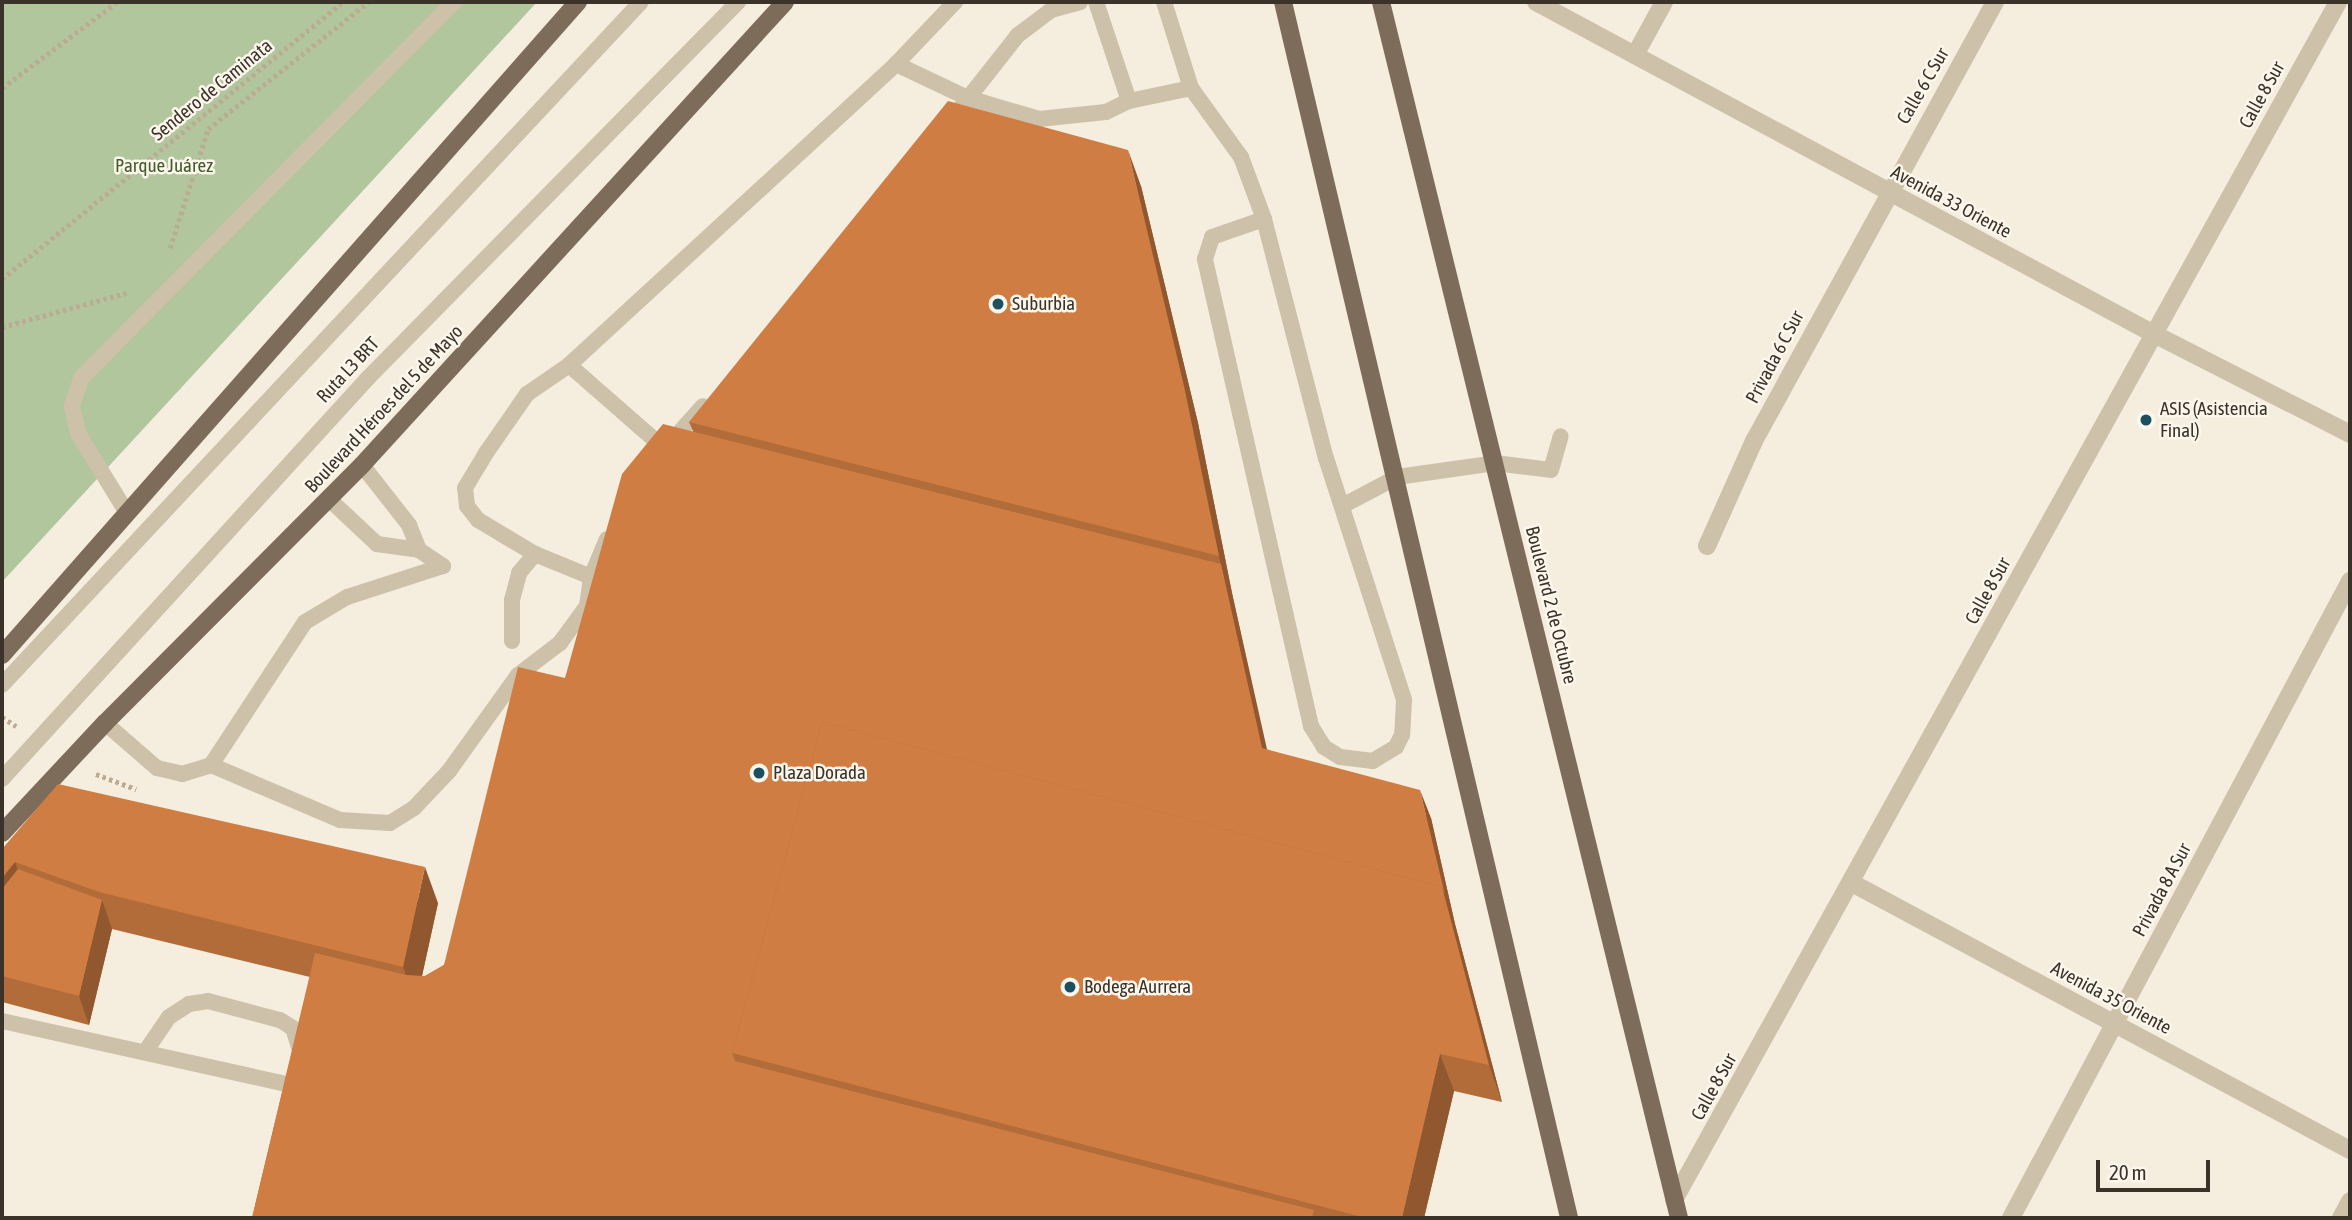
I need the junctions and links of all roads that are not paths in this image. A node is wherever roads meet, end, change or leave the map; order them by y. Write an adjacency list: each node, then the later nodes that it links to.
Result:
1 (454, 2): 36 (lane)
2 (578, 2): 36 (main road)
3 (641, 2): 45 (lane)
4 (738, 2): 48 (lane, Ruta L3 BRT)
5 (785, 2): 31 (main road, Boulevard Héroes del 5 de Mayo)
6 (955, 2): 17 (lane)
7 (1080, 2): 19 (lane)
8 (1096, 2): 20 (lane)
9 (1164, 2): 18 (lane)
10 (1283, 2): 33 (main road)
11 (1381, 2): 30 (main road, Boulevard 2 de Octubre)
12 (1536, 2): 16 (street, Avenida 33 Oriente)
13 (1664, 2): 16 (street)
14 (1996, 2): 22 (street, Calle 6 C Sur)
15 (2338, 2): 24 (street, Calle 8 Sur)
16 (1635, 55): 22 (street, Avenida 33 Oriente)
17 (896, 64): 19 (lane); 25 (lane)
18 (1191, 88): 20 (lane); 23 (lane)
19 (968, 99): 20 (lane); 21 (lane)
20 (1129, 101)
21 (943, 129)
22 (1887, 192): 24 (street, Avenida 33 Oriente); 38 (street, Privada 6 C Sur)
23 (1264, 219): 35 (lane); 35 (lane)
24 (2154, 334): 27 (street, Avenida 33 Oriente); 50 (street, Calle 8 Sur)
25 (569, 365): 29 (lane); 40 (lane)
26 (718, 389): 29 (lane)
27 (2350, 434)
28 (1561, 436): 30 (lane)
29 (664, 449): 32 (lane)
30 (1495, 463): 33 (lane); 56 (main road, Boulevard 2 de Octubre)
31 (362, 465): 34 (main road, Boulevard Héroes del 5 de Mayo); 39 (lane)
32 (651, 467)
33 (1397, 477): 35 (lane); 57 (main road)
34 (329, 499): 39 (lane); 46 (main road, Boulevard Héroes del 5 de Mayo)
35 (1342, 506)
36 (127, 513): 44 (main road)
37 (614, 524): 41 (lane)
38 (1707, 546)
39 (419, 551): 47 (lane)
40 (535, 554): 41 (lane); 43 (lane)
41 (591, 577): 47 (lane)
42 (2350, 581): 52 (street, Privada 8 A Sur)
43 (512, 641)
44 (2, 655)
45 (2, 685)
46 (104, 723): 47 (lane); 49 (main road, Boulevard Héroes del 5 de Mayo)
47 (211, 765)
48 (2, 779)
49 (2, 833)
50 (1852, 883): 52 (street, Avenida 35 Oriente); 56 (street, Calle 8 Sur)
51 (2, 1021): 53 (lane)
52 (2115, 1024): 54 (street, Avenida 35 Oriente); 58 (street, Privada 8 A Sur)
53 (145, 1052): 53 (lane)
54 (2350, 1150)
55 (2350, 1201): 59 (street)
56 (1676, 1209)
57 (1569, 1218)
58 (2011, 1218)
59 (2341, 1218)

